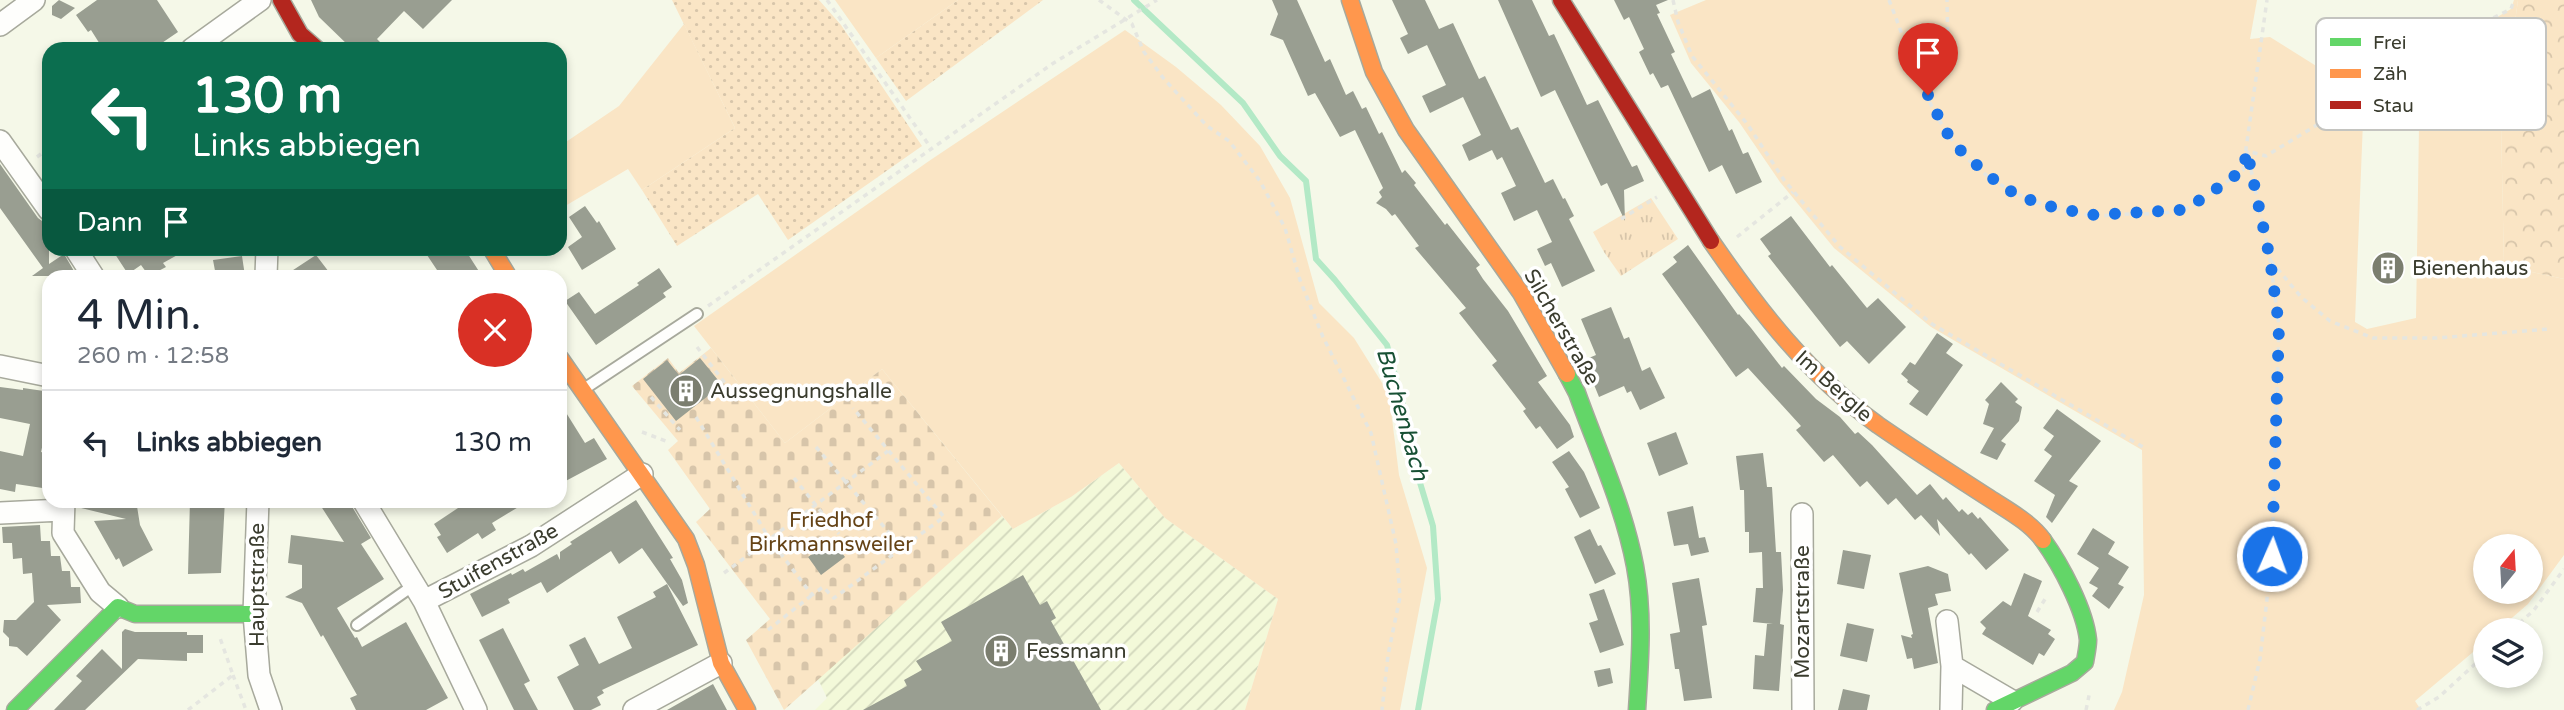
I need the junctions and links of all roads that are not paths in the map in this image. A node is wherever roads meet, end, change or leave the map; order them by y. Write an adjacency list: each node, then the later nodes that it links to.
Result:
1 (34, 0): 6 (street)
2 (260, 0): 8 (street)
3 (281, 0): 7 (street)
4 (1350, 0): 36 (street, Silcherstraße)
5 (1560, 0): 30 (street, Im Bergle)
6 (0, 25)
7 (295, 41)
8 (202, 42)
9 (0, 141): 10 (street)
10 (42, 200)
11 (697, 314): 15 (lane)
12 (0, 366): 14 (street)
13 (567, 368): 15 (street)
14 (42, 375)
15 (582, 390): 16 (street)
16 (642, 474): 23 (street, Stuifenstraße); 28 (street)
17 (42, 508): 21 (street)
18 (63, 508): 24 (street)
19 (258, 508): 25 (street, Hauptstraße)
20 (368, 508): 23 (street)
21 (0, 513)
22 (1802, 514): 37 (street, Mozartstraße)
23 (419, 593): 27 (lane, Stuifenstraße); 33 (street)
24 (118, 607): 25 (street); 31 (street)
25 (254, 614): 32 (street, Hauptstraße)
26 (1947, 621): 29 (street)
27 (357, 625)
28 (721, 663): 34 (street); 35 (street)
29 (1952, 666): 30 (street, Im Bergle); 38 (street)
30 (2004, 706)
31 (15, 710)
32 (271, 710)
33 (476, 710)
34 (634, 710)
35 (747, 710)
36 (1637, 710)
37 (1803, 710)
38 (1951, 710)

